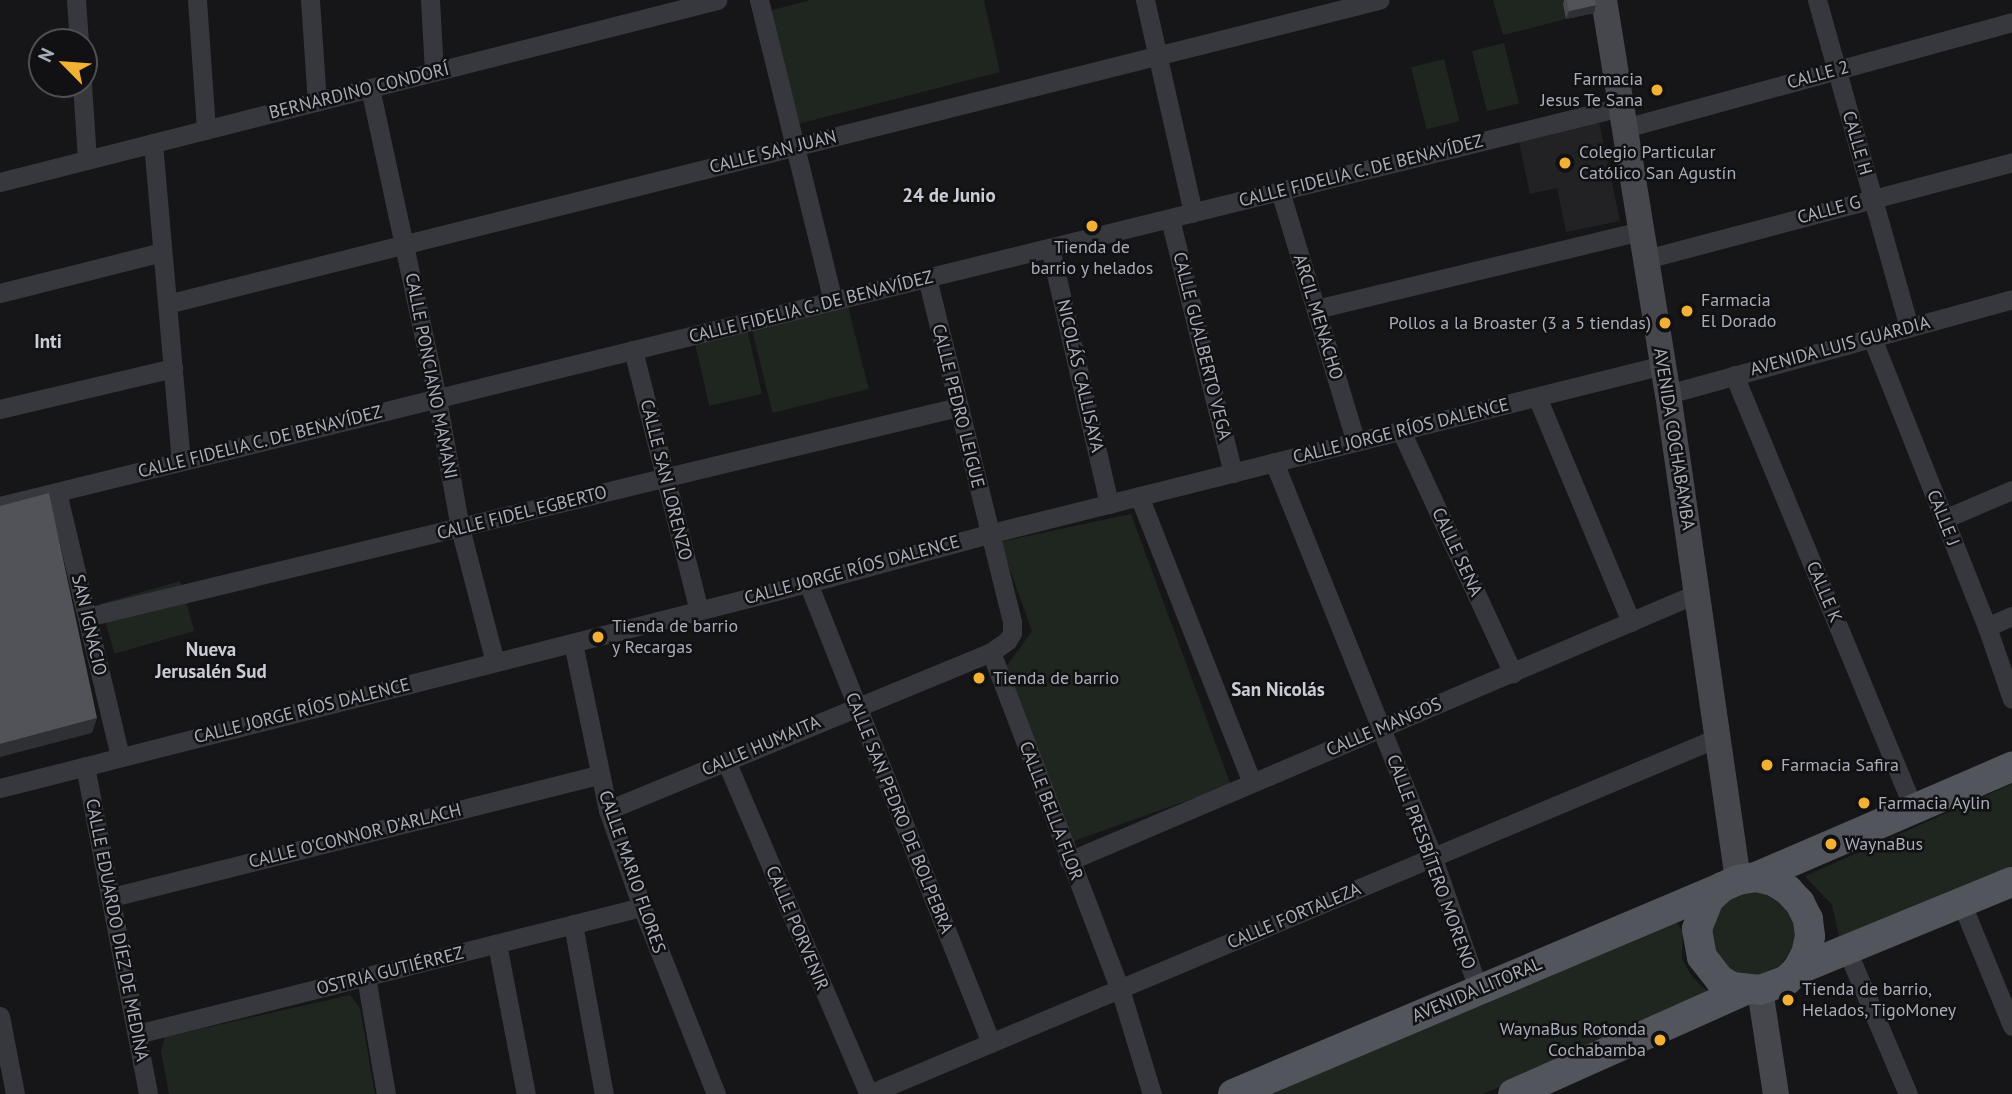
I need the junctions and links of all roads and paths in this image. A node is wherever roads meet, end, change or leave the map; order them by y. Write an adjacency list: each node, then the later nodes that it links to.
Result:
1 (76, 0): 12 (street)
2 (197, 0): 20 (street)
3 (310, 0): 18 (street)
4 (430, 0): 15 (street)
5 (717, 0): 15 (street, BERNARDINO CONDORÍ)
6 (759, 0): 22 (street)
7 (1145, 0): 13 (street)
8 (1379, 0): 13 (street, CALLE SAN JUAN)
9 (1817, 0): 14 (street, CALLE H)
10 (1610, 1): 19 (main road, AVENIDA COCHABAMBA)
11 (2012, 22): 14 (street, CALLE 2)
12 (78, 28)
13 (1158, 55): 22 (street, CALLE SAN JUAN); 28 (street)
14 (1837, 70): 19 (street, CALLE 2); 27 (street, CALLE H)
15 (434, 72): 16 (street, BERNARDINO CONDORÍ)
16 (370, 88): 18 (street, BERNARDINO CONDORÍ); 31 (street, CALLE PONCIANO MAMANI)
17 (83, 98): 23 (street)
18 (317, 102): 20 (street, BERNARDINO CONDORÍ)
19 (1623, 118): 26 (street, CALLE FIDELIA C. DE BENAVÍDEZ); 30 (main road, AVENIDA COCHABAMBA)
20 (206, 130): 21 (street, BERNARDINO CONDORÍ)
21 (153, 143): 23 (street, BERNARDINO CONDORÍ); 33 (street)
22 (795, 146): 31 (street, CALLE SAN JUAN); 38 (street)
23 (87, 160): 25 (street, BERNARDINO CONDORÍ)
24 (2012, 162): 27 (street, CALLE G)
25 (0, 182)
26 (1280, 191): 28 (street, CALLE FIDELIA C. DE BENAVÍDEZ); 40 (street, ARCIL MENACHO)
27 (1873, 198): 34 (street, CALLE G); 41 (street, CALLE H)
28 (1193, 213): 29 (street, CALLE FIDELIA C. DE BENAVÍDEZ)
29 (1170, 219): 32 (street, CALLE FIDELIA C. DE BENAVÍDEZ); 56 (street, CALLE GUALBERTO VEGA)
30 (1641, 231): 34 (main road, AVENIDA COCHABAMBA); 40 (street)
31 (404, 244): 39 (street, CALLE SAN JUAN); 49 (street, CALLE PONCIANO MAMANI)
32 (1050, 248): 35 (street, CALLE FIDELIA C. DE BENAVÍDEZ); 61 (street, NICOLÁS CALLISAYA)
33 (163, 252): 36 (street); 39 (street)
34 (1646, 259): 44 (main road, AVENIDA COCHABAMBA)
35 (927, 278): 38 (street, CALLE FIDELIA C. DE BENAVÍDEZ); 50 (street, CALLE PEDRO LEIGUE)
36 (0, 293)
37 (2012, 299): 41 (street, AVENIDA LUIS GUARDIA)
38 (833, 301): 43 (street, CALLE FIDELIA C. DE BENAVÍDEZ)
39 (167, 304): 45 (street)
40 (1315, 309): 53 (street, ARCIL MENACHO)
41 (1909, 327): 42 (street, AVENIDA LUIS GUARDIA)
42 (1872, 338): 46 (street, AVENIDA LUIS GUARDIA); 63 (street, CALLE J)
43 (633, 351): 49 (street, CALLE FIDELIA C. DE BENAVÍDEZ); 57 (street, CALLE SAN LORENZO)
44 (1663, 365): 47 (main road, AVENIDA COCHABAMBA); 48 (street, CALLE JORGE RÍOS DALENCE)
45 (173, 368): 51 (street); 54 (street)
46 (1734, 375): 47 (street, AVENIDA LUIS GUARDIA); 88 (street, CALLE K)
47 (1668, 394): 67 (main road, AVENIDA COCHABAMBA)
48 (1537, 397): 52 (street, CALLE JORGE RÍOS DALENCE); 71 (street)
49 (437, 399): 54 (street, CALLE FIDELIA C. DE BENAVÍDEZ); 64 (street, CALLE PONCIANO MAMANI)
50 (958, 408): 57 (street, CALLE FIDEL EGBERTO); 65 (street, CALLE PEDRO LEIGUE)
51 (0, 409)
52 (1401, 431): 53 (street, CALLE JORGE RÍOS DALENCE); 76 (street, CALLE SENA)
53 (1356, 442): 55 (street, CALLE JORGE RÍOS DALENCE)
54 (181, 461): 59 (street, CALLE FIDELIA C. DE BENAVÍDEZ)
55 (1274, 462): 56 (street, CALLE JORGE RÍOS DALENCE); 79 (street, CALLE PRESBÍTERO MORENO)
56 (1233, 473): 60 (street, CALLE JORGE RÍOS DALENCE)
57 (665, 478): 64 (street, CALLE FIDEL EGBERTO); 68 (street, CALLE SAN LORENZO)
58 (2012, 490): 63 (street)
59 (57, 492): 62 (street, CALLE FIDELIA C. DE BENAVÍDEZ); 70 (street, SAN IGNACIO)
60 (1139, 496): 61 (street, CALLE JORGE RÍOS DALENCE); 86 (street)
61 (1109, 505): 65 (street, CALLE JORGE RÍOS DALENCE)
62 (0, 506)
63 (1944, 519): 72 (street, CALLE J)
64 (460, 528): 70 (street, CALLE FIDEL EGBERTO); 75 (street, CALLE PONCIANO MAMANI)
65 (988, 534): 66 (street, CALLE JORGE RÍOS DALENCE); 74 (street)
66 (808, 583): 68 (street, CALLE JORGE RÍOS DALENCE); 78 (street, CALLE SAN PEDRO DE BOLPEBRA)
67 (1698, 593): 71 (street, CALLE MANGOS); 80 (main road, AVENIDA COCHABAMBA)
68 (699, 610): 73 (street, CALLE JORGE RÍOS DALENCE)
69 (2012, 616): 72 (street)
70 (87, 617): 81 (street, SAN IGNACIO)
71 (1630, 622): 76 (street, CALLE MANGOS)
72 (1987, 627): 77 (street, CALLE J)
73 (573, 643): 75 (street, CALLE JORGE RÍOS DALENCE); 85 (street, CALLE MARIO FLORES)
74 (991, 652): 78 (street, CALLE HUMAITA); 91 (street, CALLE BELLA FLOR)
75 (495, 662): 81 (street, CALLE JORGE RÍOS DALENCE)
76 (1513, 673): 79 (street, CALLE MANGOS)
77 (2012, 699)
78 (856, 706): 82 (street, CALLE HUMAITA); 108 (street, CALLE SAN PEDRO DE BOLPEBRA)
79 (1381, 728): 86 (street, CALLE MANGOS); 90 (street, CALLE PRESBÍTERO MORENO)
80 (1719, 737): 90 (street, CALLE FORTALEZA); 92 (main road, AVENIDA COCHABAMBA)
81 (120, 757): 83 (street, CALLE JORGE RÍOS DALENCE)
82 (726, 761): 89 (street, CALLE HUMAITA); 116 (street, CALLE PORVENIR)
83 (85, 766): 87 (street, CALLE JORGE RÍOS DALENCE); 94 (street, CALLE EDUARDO DÍEZ DE MEDINA)
84 (2012, 767): 88 (main road, AVENIDA LITORAL)
85 (598, 775): 89 (street, CALLE MARIO FLORES); 94 (street, CALLE O'CONNOR D'ARLACH)
86 (1252, 783): 91 (street, CALLE MANGOS)
87 (0, 788)
88 (1914, 809): 92 (main road, AVENIDA LITORAL)
89 (608, 810): 96 (street, CALLE MARIO FLORES)
90 (1433, 858): 102 (street, CALLE FORTALEZA); 103 (street, CALLE PRESBÍTERO MORENO)
91 (1069, 861): 102 (street, CALLE BELLA FLOR)
92 (1739, 881): 100 (main road); 103 (main road, AVENIDA LITORAL); 104 (main road)
93 (2012, 882): 95 (main road)
94 (112, 897): 107 (street, CALLE EDUARDO DÍEZ DE MEDINA)
95 (1961, 902): 99 (main road); 106 (street)
96 (642, 907): 97 (street, OSTRIA GUTIÉRREZ); 115 (street, CALLE MARIO FLORES)
97 (573, 925): 98 (street, OSTRIA GUTIÉRREZ); 114 (street)
98 (497, 944): 101 (street, OSTRIA GUTIÉRREZ); 113 (street)
99 (1846, 948): 100 (main road); 120 (street)
100 (1797, 970): 104 (main road)
101 (366, 977): 107 (street, OSTRIA GUTIÉRREZ); 112 (street)
102 (1120, 989): 108 (street, CALLE FORTALEZA); 117 (street, CALLE BELLA FLOR)
103 (1478, 989): 118 (main road, AVENIDA LITORAL)
104 (1753, 990): 109 (main road); 119 (main road)
105 (0, 1016): 110 (street)
106 (2012, 1026)
107 (137, 1034): 111 (street, CALLE EDUARDO DÍEZ DE MEDINA)
108 (991, 1043): 116 (street, CALLE FORTALEZA)
109 (1772, 1093)
110 (15, 1094)
111 (148, 1094)
112 (386, 1094)
113 (526, 1094)
114 (604, 1094)
115 (716, 1094)
116 (869, 1094)
117 (1152, 1094)
118 (1233, 1094)
119 (1513, 1094)
120 (1908, 1094)

